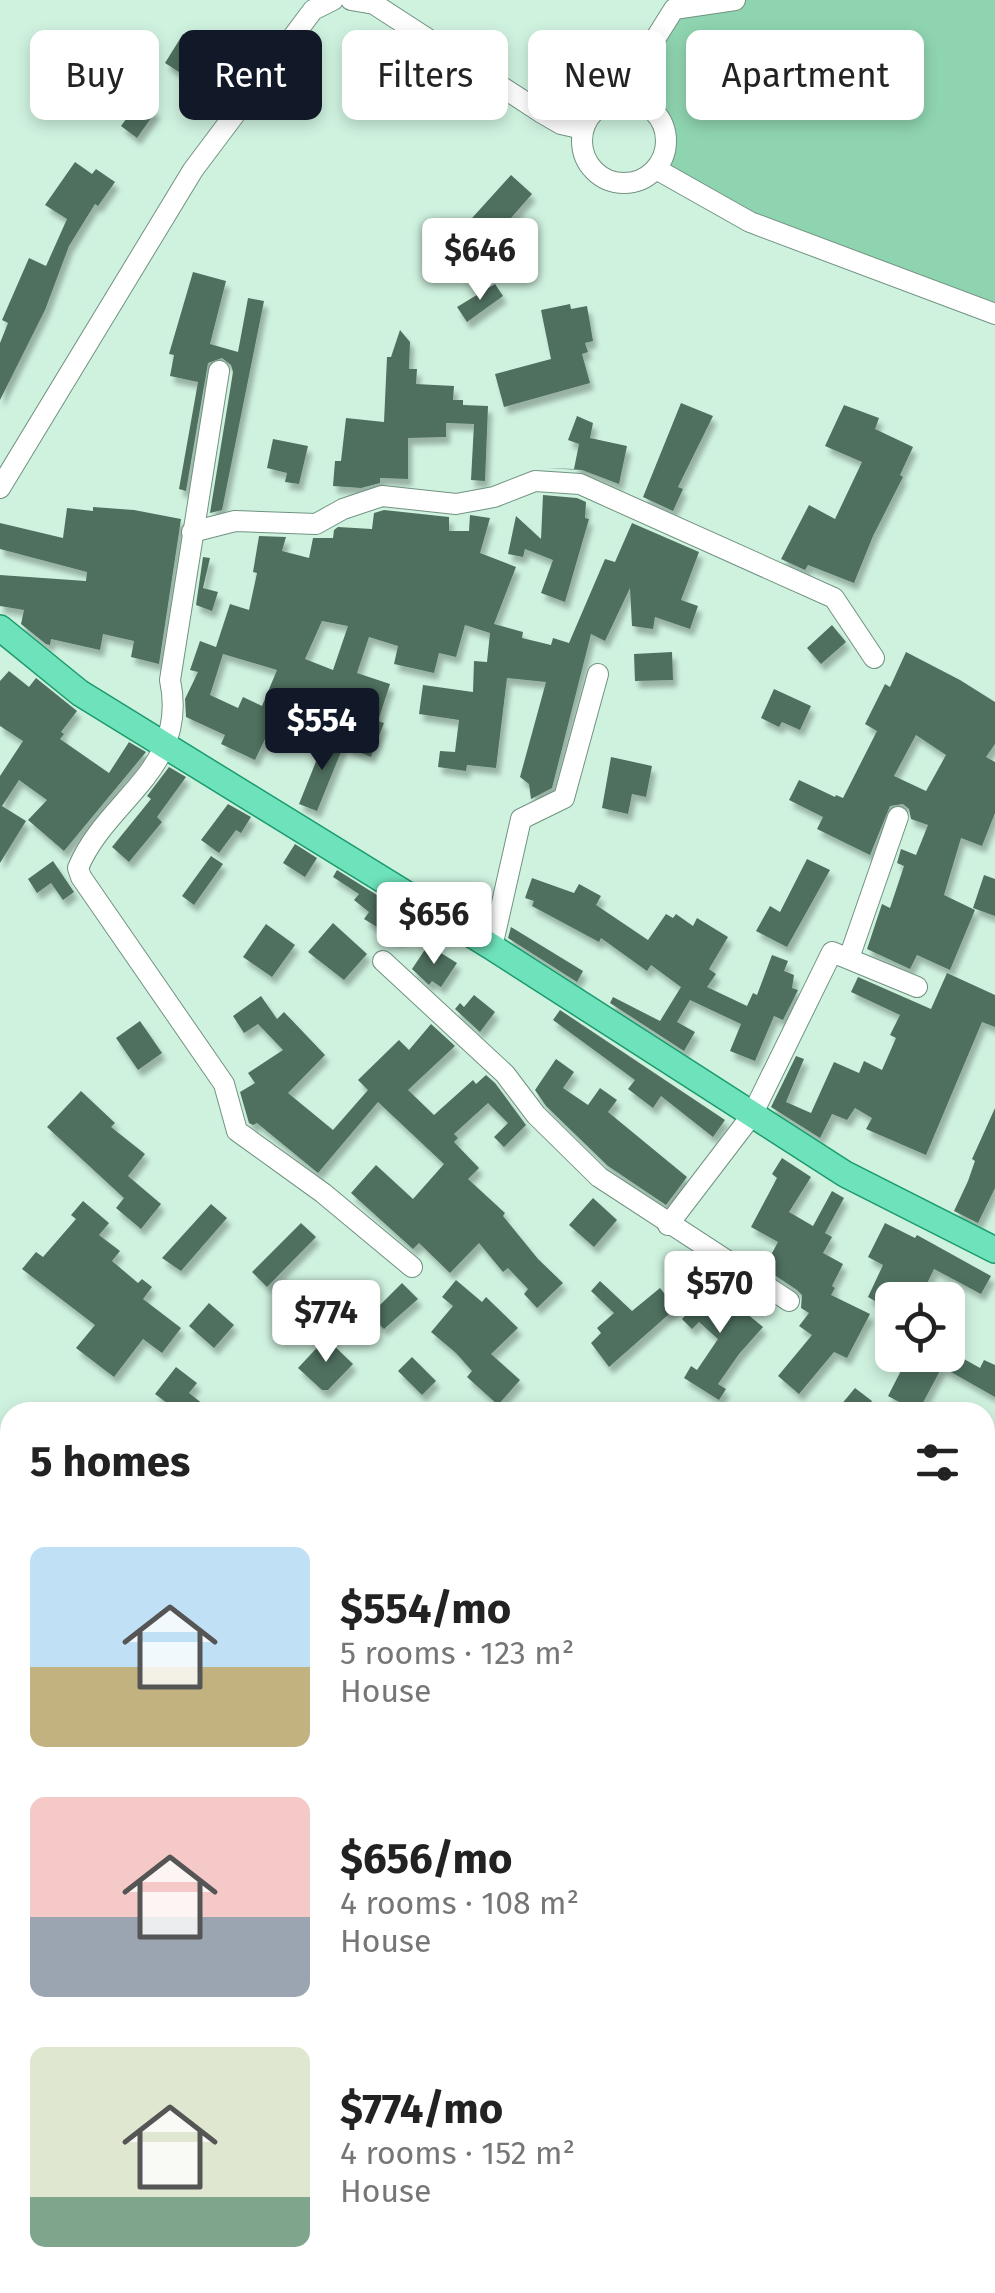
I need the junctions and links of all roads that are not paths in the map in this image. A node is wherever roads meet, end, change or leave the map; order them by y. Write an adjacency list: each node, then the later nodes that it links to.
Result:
1 (332, 0): 11 (street)
2 (351, 0): 7 (street)
3 (735, 0): 4 (street)
4 (661, 30)
5 (588, 120): 7 (street)
6 (661, 120): 8 (street)
7 (583, 129): 8 (street)
8 (656, 169): 9 (street)
9 (995, 314)
10 (219, 372): 12 (street)
11 (0, 488)
12 (192, 532): 14 (street); 16 (street)
13 (0, 628): 16 (main road)
14 (874, 658)
15 (598, 674): 18 (street)
16 (168, 746): 18 (main road); 25 (street)
17 (898, 817): 19 (street)
18 (492, 947): 22 (main road)
19 (849, 958): 21 (street); 22 (street)
20 (382, 961): 23 (street)
21 (917, 987)
22 (752, 1115): 23 (street); 24 (main road)
23 (668, 1226): 26 (street)
24 (995, 1250)
25 (412, 1266)
26 (788, 1301)

